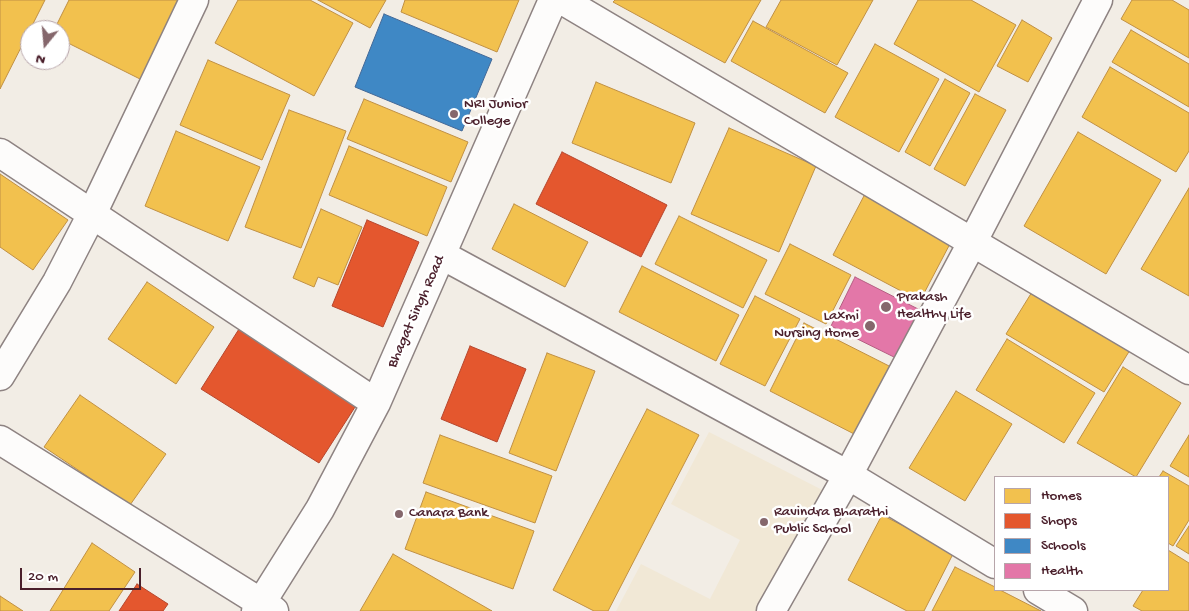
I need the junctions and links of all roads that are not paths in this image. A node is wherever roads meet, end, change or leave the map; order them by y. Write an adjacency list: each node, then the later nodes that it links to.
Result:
1 (194, 0): 6 (street)
2 (553, 0): 8 (street, Bhagat Singh Road)
3 (562, 0): 7 (street)
4 (1098, 0): 7 (street)
5 (0, 153): 6 (street)
6 (92, 214): 10 (street); 11 (street)
7 (973, 241): 9 (street); 13 (street)
8 (442, 255): 11 (street, Bhagat Singh Road); 13 (street)
9 (1189, 370)
10 (0, 376)
11 (376, 403): 16 (street, Bhagat Singh Road)
12 (0, 440): 16 (street)
13 (848, 475): 14 (street); 17 (street)
14 (994, 563)
15 (1040, 591): 18 (street)
16 (264, 609)
17 (771, 611)
18 (1073, 611)

